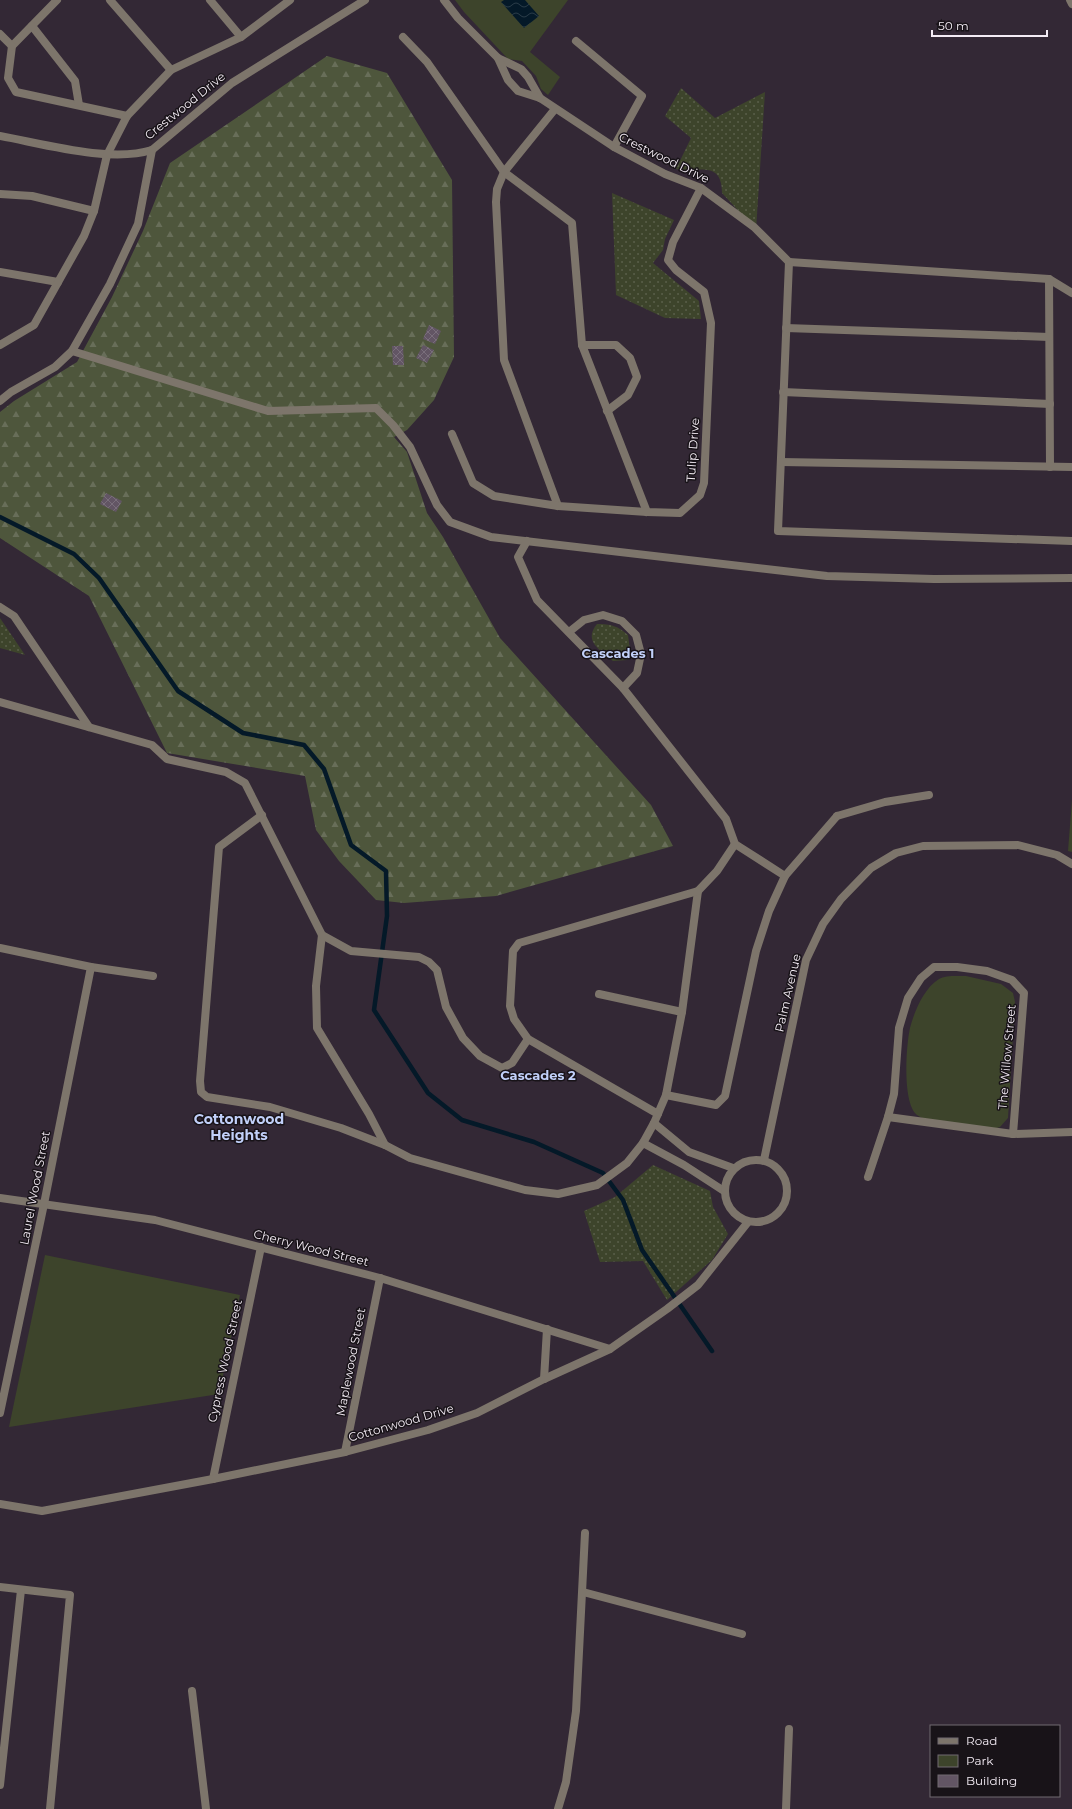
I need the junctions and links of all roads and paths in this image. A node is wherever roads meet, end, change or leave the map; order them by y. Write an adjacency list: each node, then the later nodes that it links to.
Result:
1 (57, 0): 9 (street)
2 (110, 0): 16 (street)
3 (210, 0): 11 (street)
4 (290, 0): 11 (street)
5 (365, 0): 23 (street, Crestwood Drive)
6 (444, 0): 15 (street, Crestwood Drive)
7 (1070, 0): 8 (street)
8 (1072, 4)
9 (32, 26): 14 (street); 18 (street)
10 (0, 34): 14 (street)
11 (241, 37): 16 (street)
12 (403, 37): 25 (street)
13 (576, 41): 22 (street)
14 (12, 46): 18 (street)
15 (498, 58): 17 (street, Crestwood Drive); 17 (street, Crestwood Drive)
16 (171, 70): 20 (street)
17 (540, 98): 19 (street, Crestwood Drive)
18 (79, 105): 20 (street)
19 (555, 109): 22 (street, Crestwood Drive); 25 (street)
20 (127, 116): 24 (street)
21 (0, 136): 24 (street, Crestwood Drive)
22 (614, 147): 26 (street, Crestwood Drive)
23 (152, 150): 24 (street, Crestwood Drive); 38 (street)
24 (107, 156): 28 (street)
25 (504, 172): 37 (street); 47 (street)
26 (701, 188): 29 (street, Crestwood Drive); 48 (street, Tulip Drive)
27 (0, 194): 28 (street)
28 (94, 210): 32 (street)
29 (789, 262): 31 (street); 34 (street)
30 (0, 272): 32 (street)
31 (1049, 279): 33 (street); 35 (street)
32 (58, 282): 36 (street)
33 (1072, 293)
34 (786, 328): 35 (street); 39 (street)
35 (1049, 337): 41 (street)
36 (0, 345)
37 (582, 345): 42 (street); 42 (street)
38 (72, 352): 40 (street); 49 (street)
39 (783, 392): 41 (street); 44 (street)
40 (0, 401)
41 (1050, 404): 45 (street)
42 (607, 411): 48 (street)
43 (452, 434): 47 (street, Tulip Drive)
44 (781, 462): 45 (street); 50 (street)
45 (1050, 467): 46 (street)
46 (1072, 467)
47 (558, 506): 48 (street, Tulip Drive)
48 (647, 512)
49 (527, 541): 51 (street); 53 (street)
50 (1072, 541)
51 (1072, 578)
52 (0, 607): 56 (street)
53 (569, 632): 54 (street); 54 (street)
54 (623, 688): 59 (street)
55 (0, 702): 56 (street)
56 (88, 727): 58 (street)
57 (929, 795): 61 (street)
58 (262, 815): 63 (street); 77 (street)
59 (735, 844): 61 (street); 62 (street)
60 (1072, 864): 78 (street, Palm Avenue)
61 (785, 876): 70 (street)
62 (698, 891): 68 (street); 69 (street)
63 (322, 935): 69 (street); 77 (street)
64 (0, 948): 65 (street)
65 (91, 967): 66 (street); 83 (street, Laurel Wood Street)
66 (153, 976)
67 (599, 994): 68 (street)
68 (682, 1012): 70 (street)
69 (528, 1039): 71 (street)
70 (666, 1095): 71 (street)
71 (658, 1114): 73 (street)
72 (888, 1117): 75 (street); 75 (street, The Willow Street); 80 (street, The Willow Street)
73 (654, 1123): 76 (street); 79 (street)
74 (1072, 1132): 75 (street)
75 (1013, 1134)
76 (643, 1143): 77 (street); 81 (street)
77 (385, 1145)
78 (764, 1160): 79 (street); 84 (street)
79 (733, 1168): 81 (street)
80 (868, 1177)
81 (724, 1191): 84 (street)
82 (0, 1198): 83 (street, Cherry Wood Street)
83 (44, 1204): 85 (street, Cherry Wood Street); 90 (street, Laurel Wood Street)
84 (748, 1222): 88 (street, Cottonwood Drive)
85 (261, 1247): 86 (street, Cherry Wood Street); 92 (street, Cypress Wood Street)
86 (380, 1278): 87 (street, Cherry Wood Street); 91 (street, Maplewood Street)
87 (547, 1329): 88 (street, Cherry Wood Street); 89 (street)
88 (610, 1349): 89 (street, Cottonwood Drive)
89 (544, 1379): 91 (street, Cottonwood Drive)
90 (0, 1413)
91 (345, 1452): 92 (street, Cottonwood Drive)
92 (213, 1479): 93 (street, Cottonwood Drive)
93 (0, 1504)
94 (585, 1533): 97 (street)
95 (0, 1587): 96 (street)
96 (21, 1590): 101 (street); 102 (street)
97 (583, 1592): 98 (street); 104 (street)
98 (742, 1634)
99 (192, 1691): 103 (street)
100 (789, 1729): 105 (street)
101 (0, 1785)
102 (50, 1809)
103 (206, 1809)
104 (558, 1809)
105 (786, 1809)

